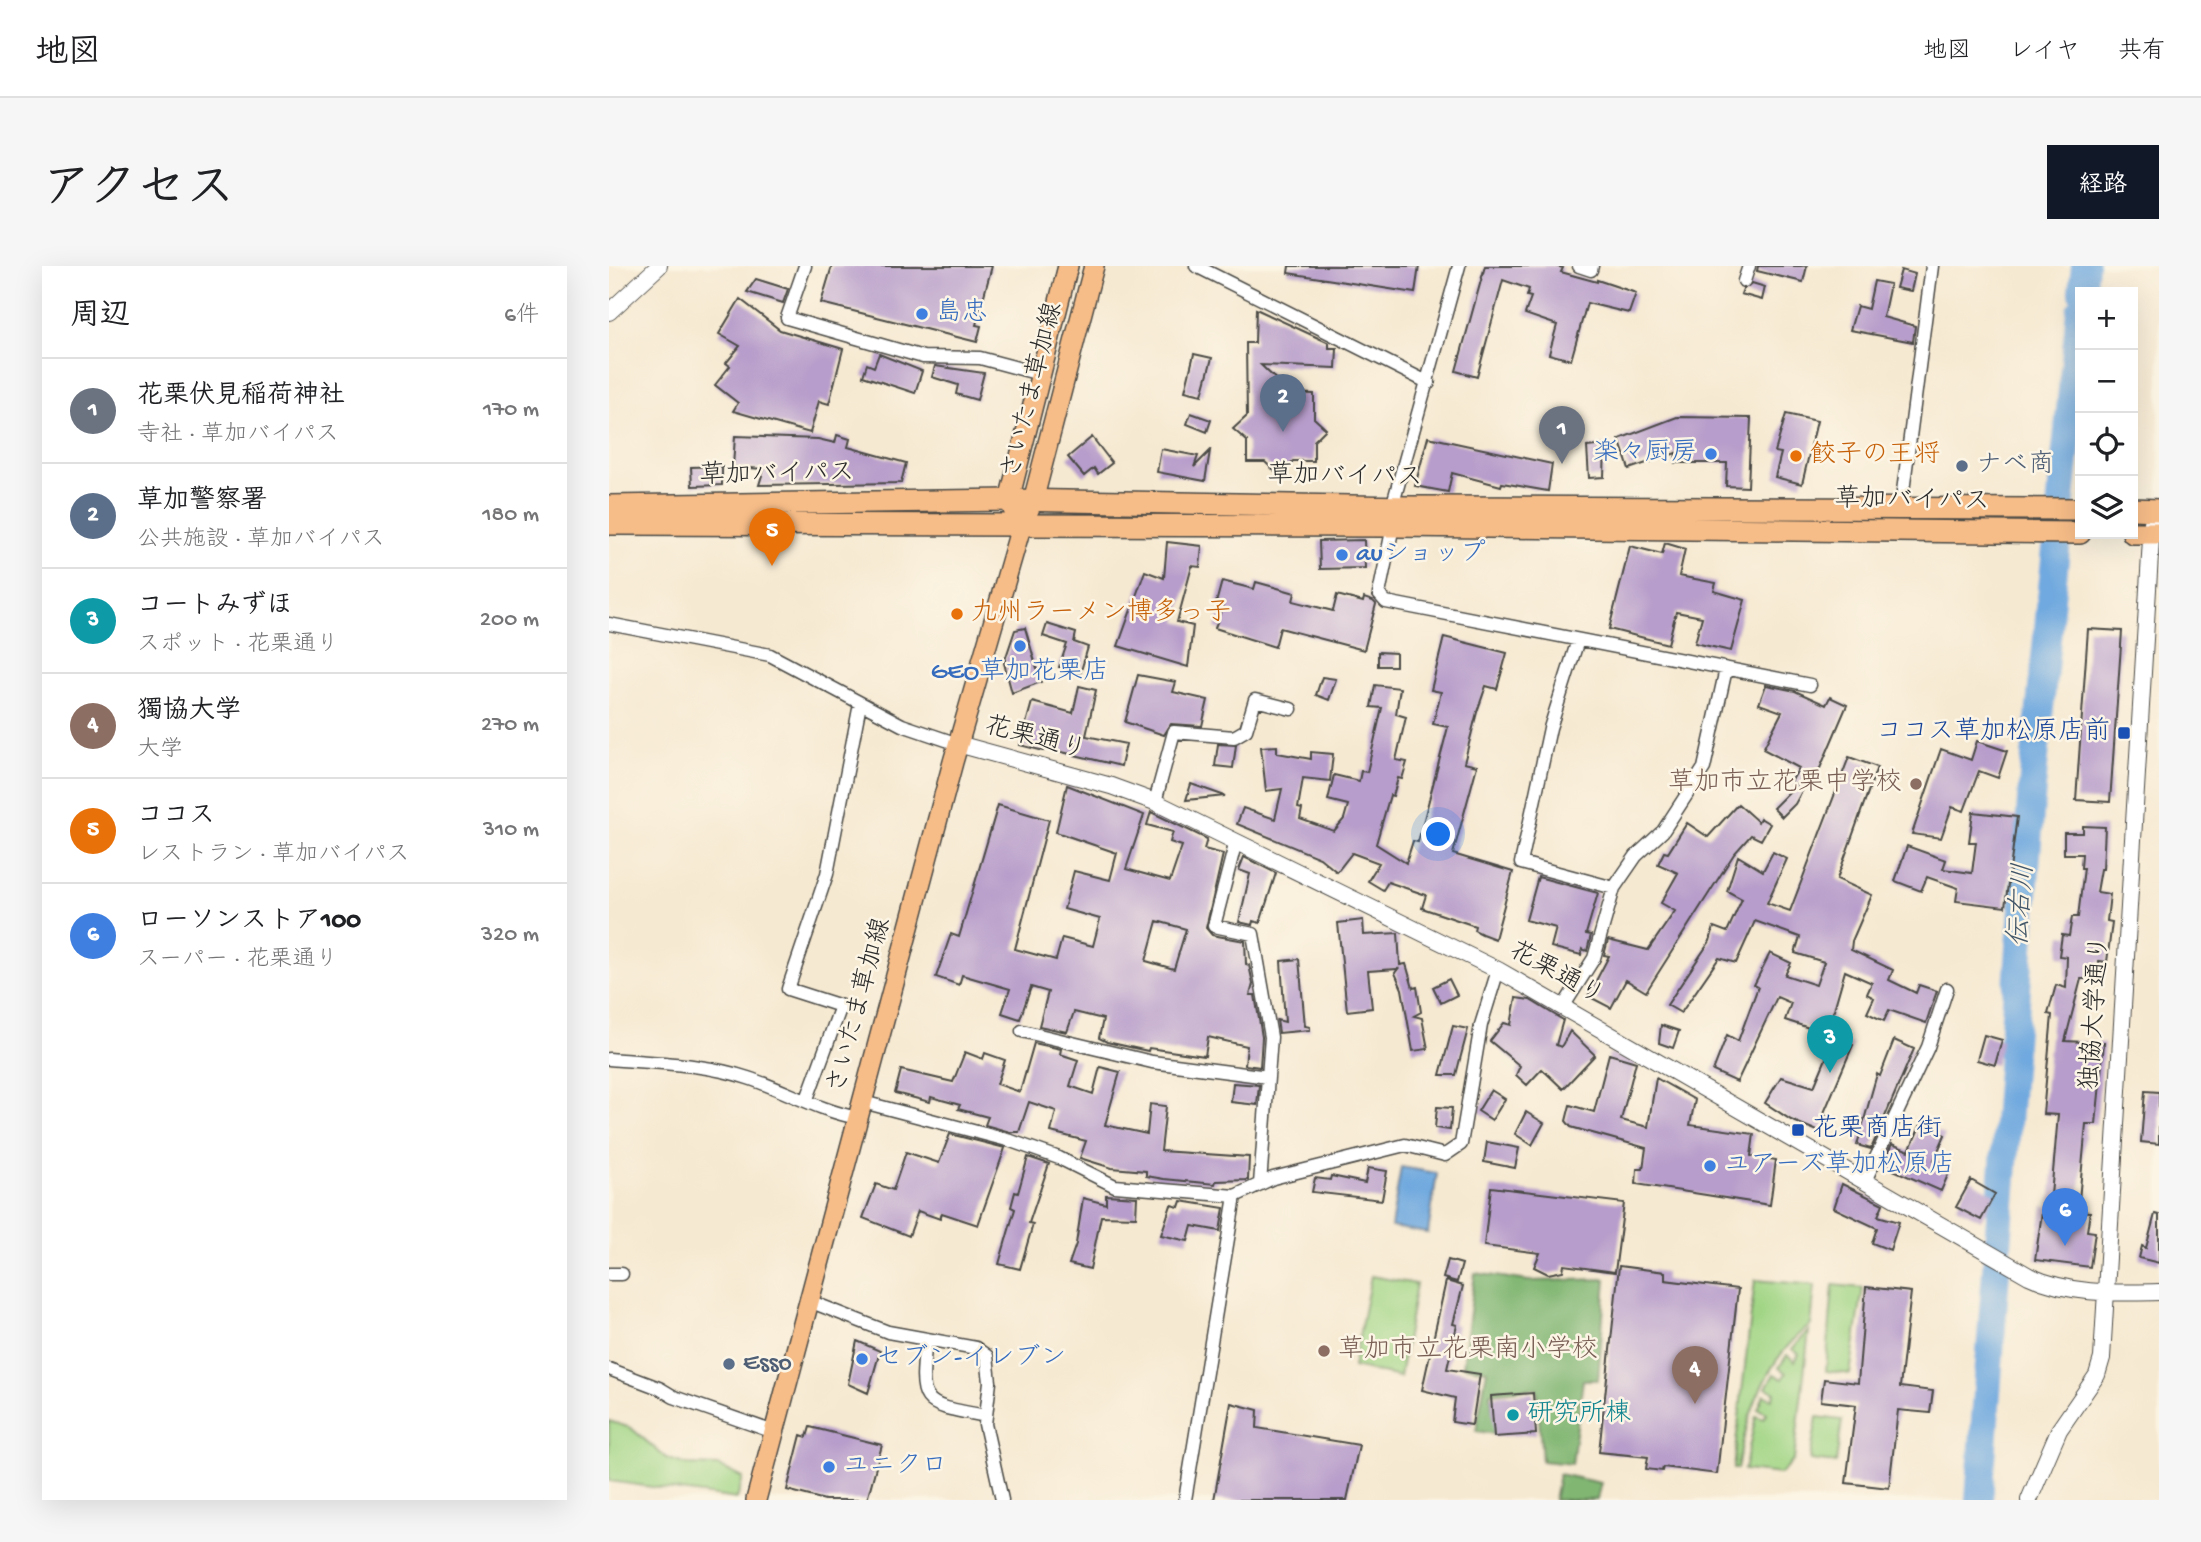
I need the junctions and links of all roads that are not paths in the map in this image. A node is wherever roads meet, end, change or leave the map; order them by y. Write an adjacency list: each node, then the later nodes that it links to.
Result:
1 (659, 266): 12 (street)
2 (805, 266): 13 (street)
3 (1068, 266): 13 (main road, さいたま草加線)
4 (1094, 266): 16 (main road, さいたま草加線)
5 (1195, 266): 14 (street)
6 (1459, 266): 14 (street)
7 (1579, 266): 8 (street)
8 (1593, 266)
9 (1749, 266): 11 (street)
10 (1931, 266): 18 (street)
11 (1744, 281)
12 (609, 312)
13 (1040, 374): 15 (main road, さいたま草加線)
14 (1429, 383): 21 (street)
15 (1009, 500): 16 (highway, 草加バイパス); 17 (highway, 草加バイパス); 23 (main road, さいたま草加線)
16 (1033, 501): 21 (highway, 草加バイパス); 23 (main road, さいたま草加線)
17 (609, 506)
18 (1901, 508): 19 (highway, 草加バイパス); 21 (highway, 草加バイパス)
19 (2075, 509)
20 (2148, 510): 25 (street, 独協大学通り)
21 (1393, 517): 23 (highway, 草加バイパス); 24 (highway, 草加バイパス); 27 (street)
22 (609, 524): 23 (highway, 草加バイパス)
23 (1021, 527): 32 (main road, さいたま草加線)
24 (2075, 533)
25 (2148, 533): 48 (street, 独協大学通り)
26 (609, 624): 30 (street)
27 (1578, 640): 28 (street); 35 (street)
28 (1726, 669): 29 (street); 35 (street)
29 (1810, 685)
30 (860, 704): 32 (street); 42 (street)
31 (1291, 709): 33 (street)
32 (958, 744): 33 (street, 花栗通り); 43 (main road, さいたま草加線)
33 (1155, 802): 34 (street, 花栗通り)
34 (1235, 841): 36 (street, 花栗通り); 41 (street)
35 (1614, 888): 38 (street)
36 (1499, 970): 38 (street, 花栗通り); 45 (street)
37 (1947, 989): 44 (street)
38 (1563, 1007): 44 (street, 花栗通り)
39 (1022, 1031): 41 (street)
40 (609, 1059): 42 (street)
41 (1268, 1077): 45 (street)
42 (807, 1099): 43 (street)
43 (860, 1110): 46 (street); 49 (main road, さいたま草加線)
44 (1865, 1181): 48 (street, 花栗通り)
45 (1260, 1184): 46 (street)
46 (1235, 1196): 56 (street)
47 (2159, 1292): 48 (street, 花栗通り)
48 (2106, 1293): 57 (street, 独協大学通り)
49 (809, 1301): 50 (street); 53 (main road, さいたま草加線)
50 (926, 1339): 52 (street); 52 (street)
51 (609, 1369): 53 (street)
52 (986, 1416): 55 (street)
53 (774, 1432): 54 (main road, さいたま草加線)
54 (756, 1500)
55 (1002, 1500)
56 (1185, 1500)
57 (2029, 1500)

